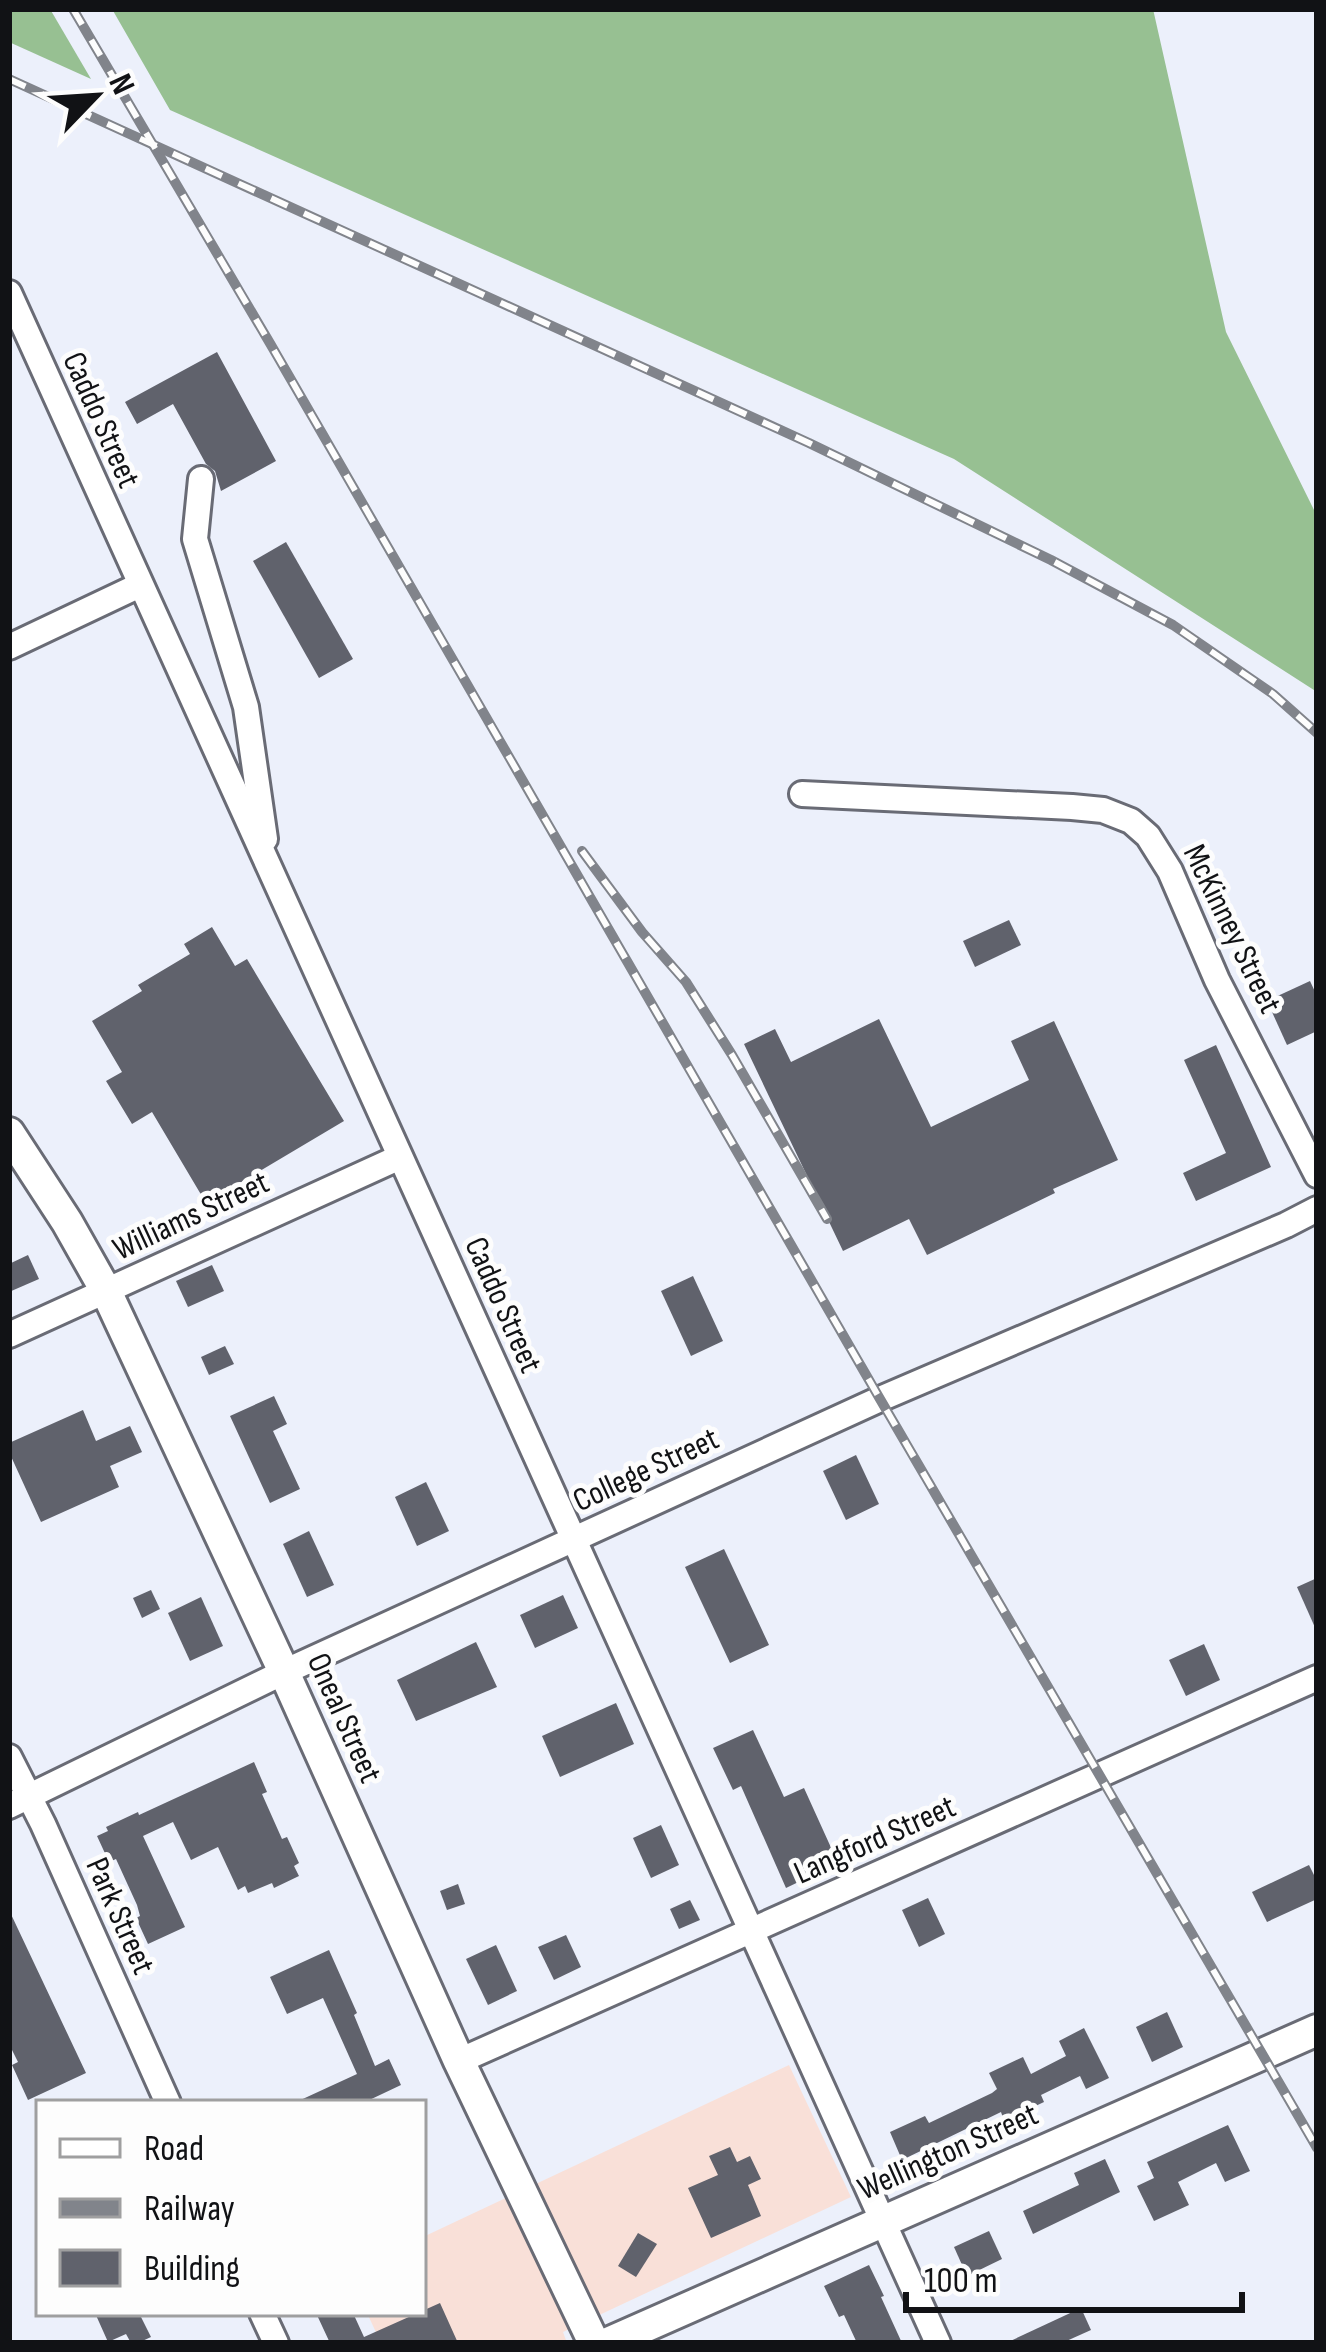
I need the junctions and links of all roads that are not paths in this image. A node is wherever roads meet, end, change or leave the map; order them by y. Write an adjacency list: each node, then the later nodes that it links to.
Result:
1 (9, 293): 3 (street, Caddo Street)
2 (201, 479): 6 (street)
3 (140, 585): 4 (street); 6 (street, Caddo Street)
4 (9, 647)
5 (802, 794): 9 (street, McKinney Street)
6 (269, 871): 8 (street, Caddo Street)
7 (9, 1133): 11 (street, Oneal Street)
8 (400, 1156): 11 (street, Williams Street); 13 (street, Caddo Street)
9 (1317, 1175)
10 (1317, 1209): 13 (street, College Street)
11 (106, 1291): 12 (street, Williams Street); 14 (street, Oneal Street)
12 (9, 1335)
13 (572, 1540): 14 (street, College Street); 18 (street, Caddo Street)
14 (284, 1672): 17 (street, College Street); 20 (street, Oneal Street)
15 (1317, 1678): 18 (street, Langford Street)
16 (9, 1757): 17 (street, Park Street)
17 (18, 1802): 21 (street, Park Street)
18 (751, 1932): 20 (street, Langford Street); 22 (street, Caddo Street)
19 (1317, 2030): 22 (street, Wellington Street)
20 (460, 2061): 23 (street, Oneal Street)
21 (167, 2100)
22 (883, 2220): 24 (street, Wellington Street); 25 (street, Caddo Street)
23 (594, 2343)
24 (608, 2343)
25 (938, 2343)

